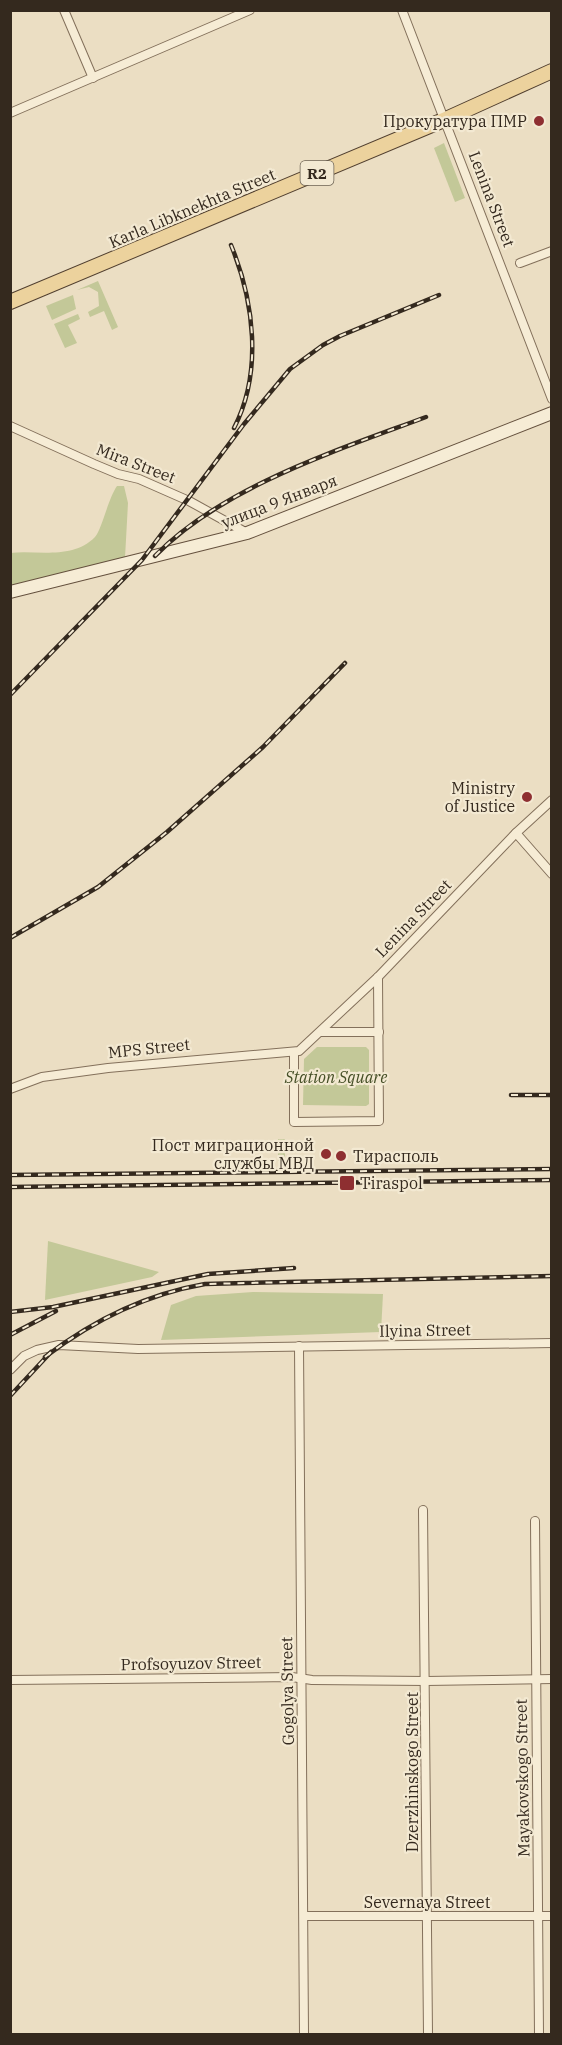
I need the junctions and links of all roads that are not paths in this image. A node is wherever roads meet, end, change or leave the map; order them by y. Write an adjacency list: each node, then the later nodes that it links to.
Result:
1 (64, 10): 5 (street)
2 (250, 10): 5 (street)
3 (402, 10): 7 (street, Lenina Street)
4 (552, 71): 7 (main road, Karla Libknekhta Street / R2)
5 (93, 78): 6 (street)
6 (10, 113)
7 (446, 119): 10 (main road, Karla Libknekhta Street / R2); 11 (street, Lenina Street)
8 (552, 251): 9 (street)
9 (520, 263)
10 (10, 302)
11 (552, 399)
12 (552, 413): 14 (street, улица 9 Января)
13 (10, 426): 14 (street, Mira Street)
14 (248, 533): 15 (street, улица 9 Января)
15 (10, 592)
16 (552, 800): 17 (street, Lenina Street)
17 (516, 833): 18 (street); 19 (street, Lenina Street)
18 (552, 874)
19 (378, 976): 20 (street, Lenina Street); 21 (street)
20 (321, 1032): 21 (street); 22 (street, Lenina Street)
21 (379, 1032): 22 (street)
22 (294, 1053): 23 (street, MPS Street)
23 (10, 1089)
24 (552, 1343): 25 (street, Ilyina Street)
25 (299, 1346): 26 (street, Ilyina Street); 30 (street, Gogolya Street)
26 (10, 1370)
27 (423, 1510): 33 (street, Dzerzhinskogo Street)
28 (535, 1521): 31 (street, Mayakovskogo Street)
29 (552, 1678): 31 (street, Profsoyuzov Street)
30 (302, 1679): 32 (street, Profsoyuzov Street); 33 (street, Profsoyuzov Street); 34 (street, Gogolya Street)
31 (535, 1679): 33 (street, Profsoyuzov Street); 35 (street, Mayakovskogo Street)
32 (10, 1680)
33 (426, 1681): 37 (street, Dzerzhinskogo Street)
34 (304, 1916): 37 (street, Severnaya Street); 38 (street, Gogolya Street)
35 (539, 1916): 36 (street, Severnaya Street); 37 (street, Severnaya Street); 40 (street, Mayakovskogo Street)
36 (552, 1916)
37 (427, 1917): 39 (street, Dzerzhinskogo Street)
38 (304, 2034)
39 (428, 2034)
40 (539, 2034)

